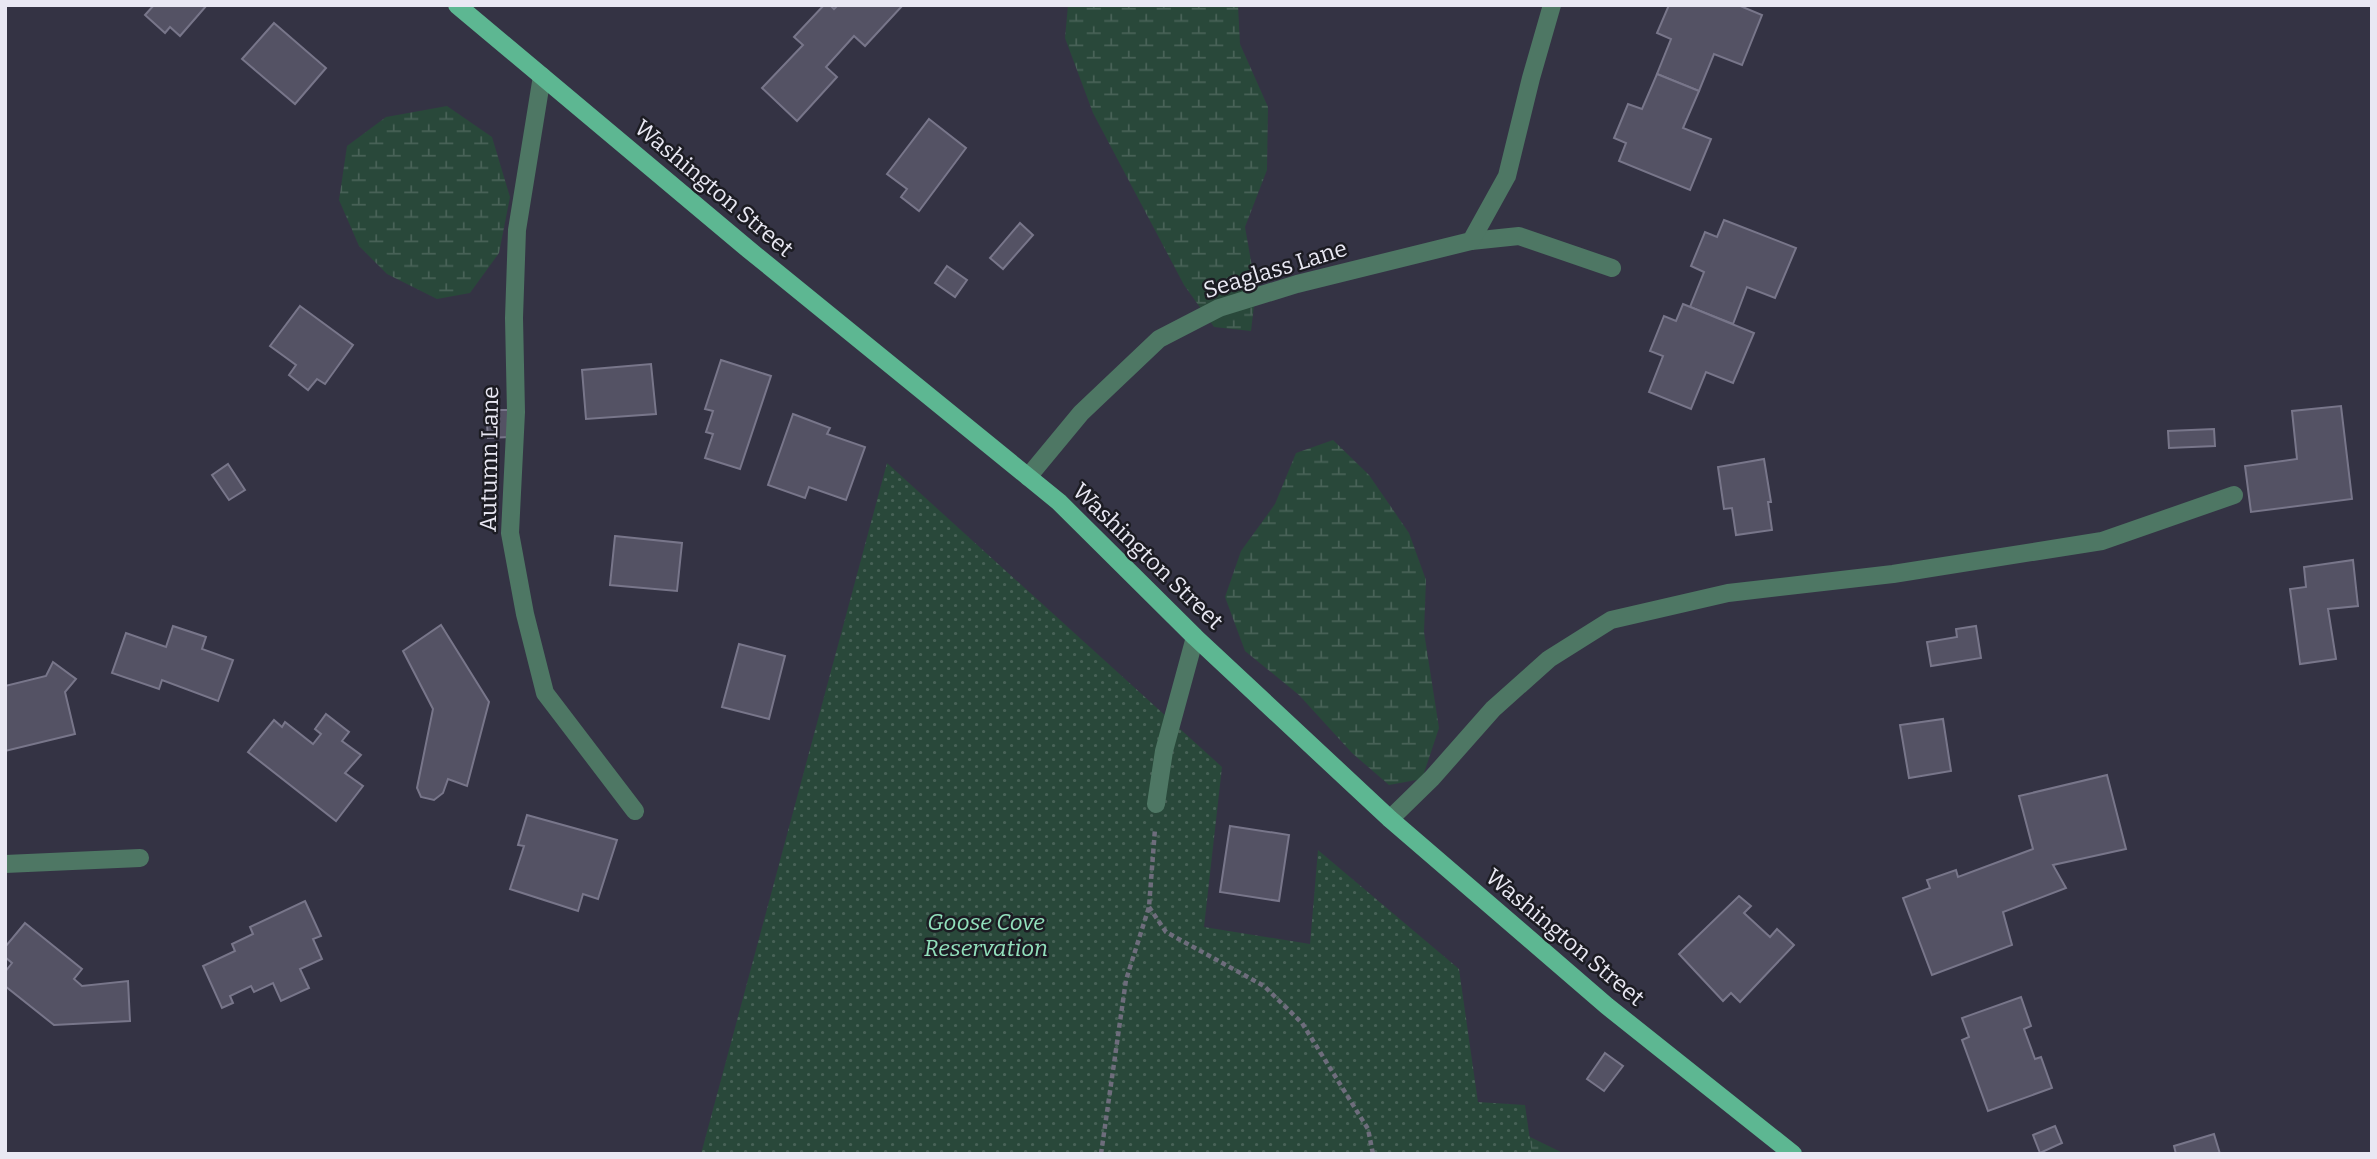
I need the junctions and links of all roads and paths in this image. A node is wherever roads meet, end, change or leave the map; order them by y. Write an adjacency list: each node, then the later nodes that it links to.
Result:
1 (457, 5): 3 (main road, Washington Street)
2 (1552, 5): 4 (street)
3 (542, 76): 6 (main road, Washington Street); 10 (street, Autumn Lane)
4 (1471, 241): 5 (street, Seaglass Lane); 6 (street, Seaglass Lane)
5 (1612, 268)
6 (1028, 477): 8 (main road, Washington Street)
7 (2234, 495): 11 (street)
8 (1195, 637): 9 (street); 11 (main road, Washington Street)
9 (1156, 804): 14 (path)
10 (635, 811)
11 (1390, 819): 17 (main road, Washington Street)
12 (140, 858): 13 (street)
13 (5, 864)
14 (1149, 907): 15 (path); 16 (path)
15 (1101, 1154)
16 (1373, 1154)
17 (1793, 1154)

